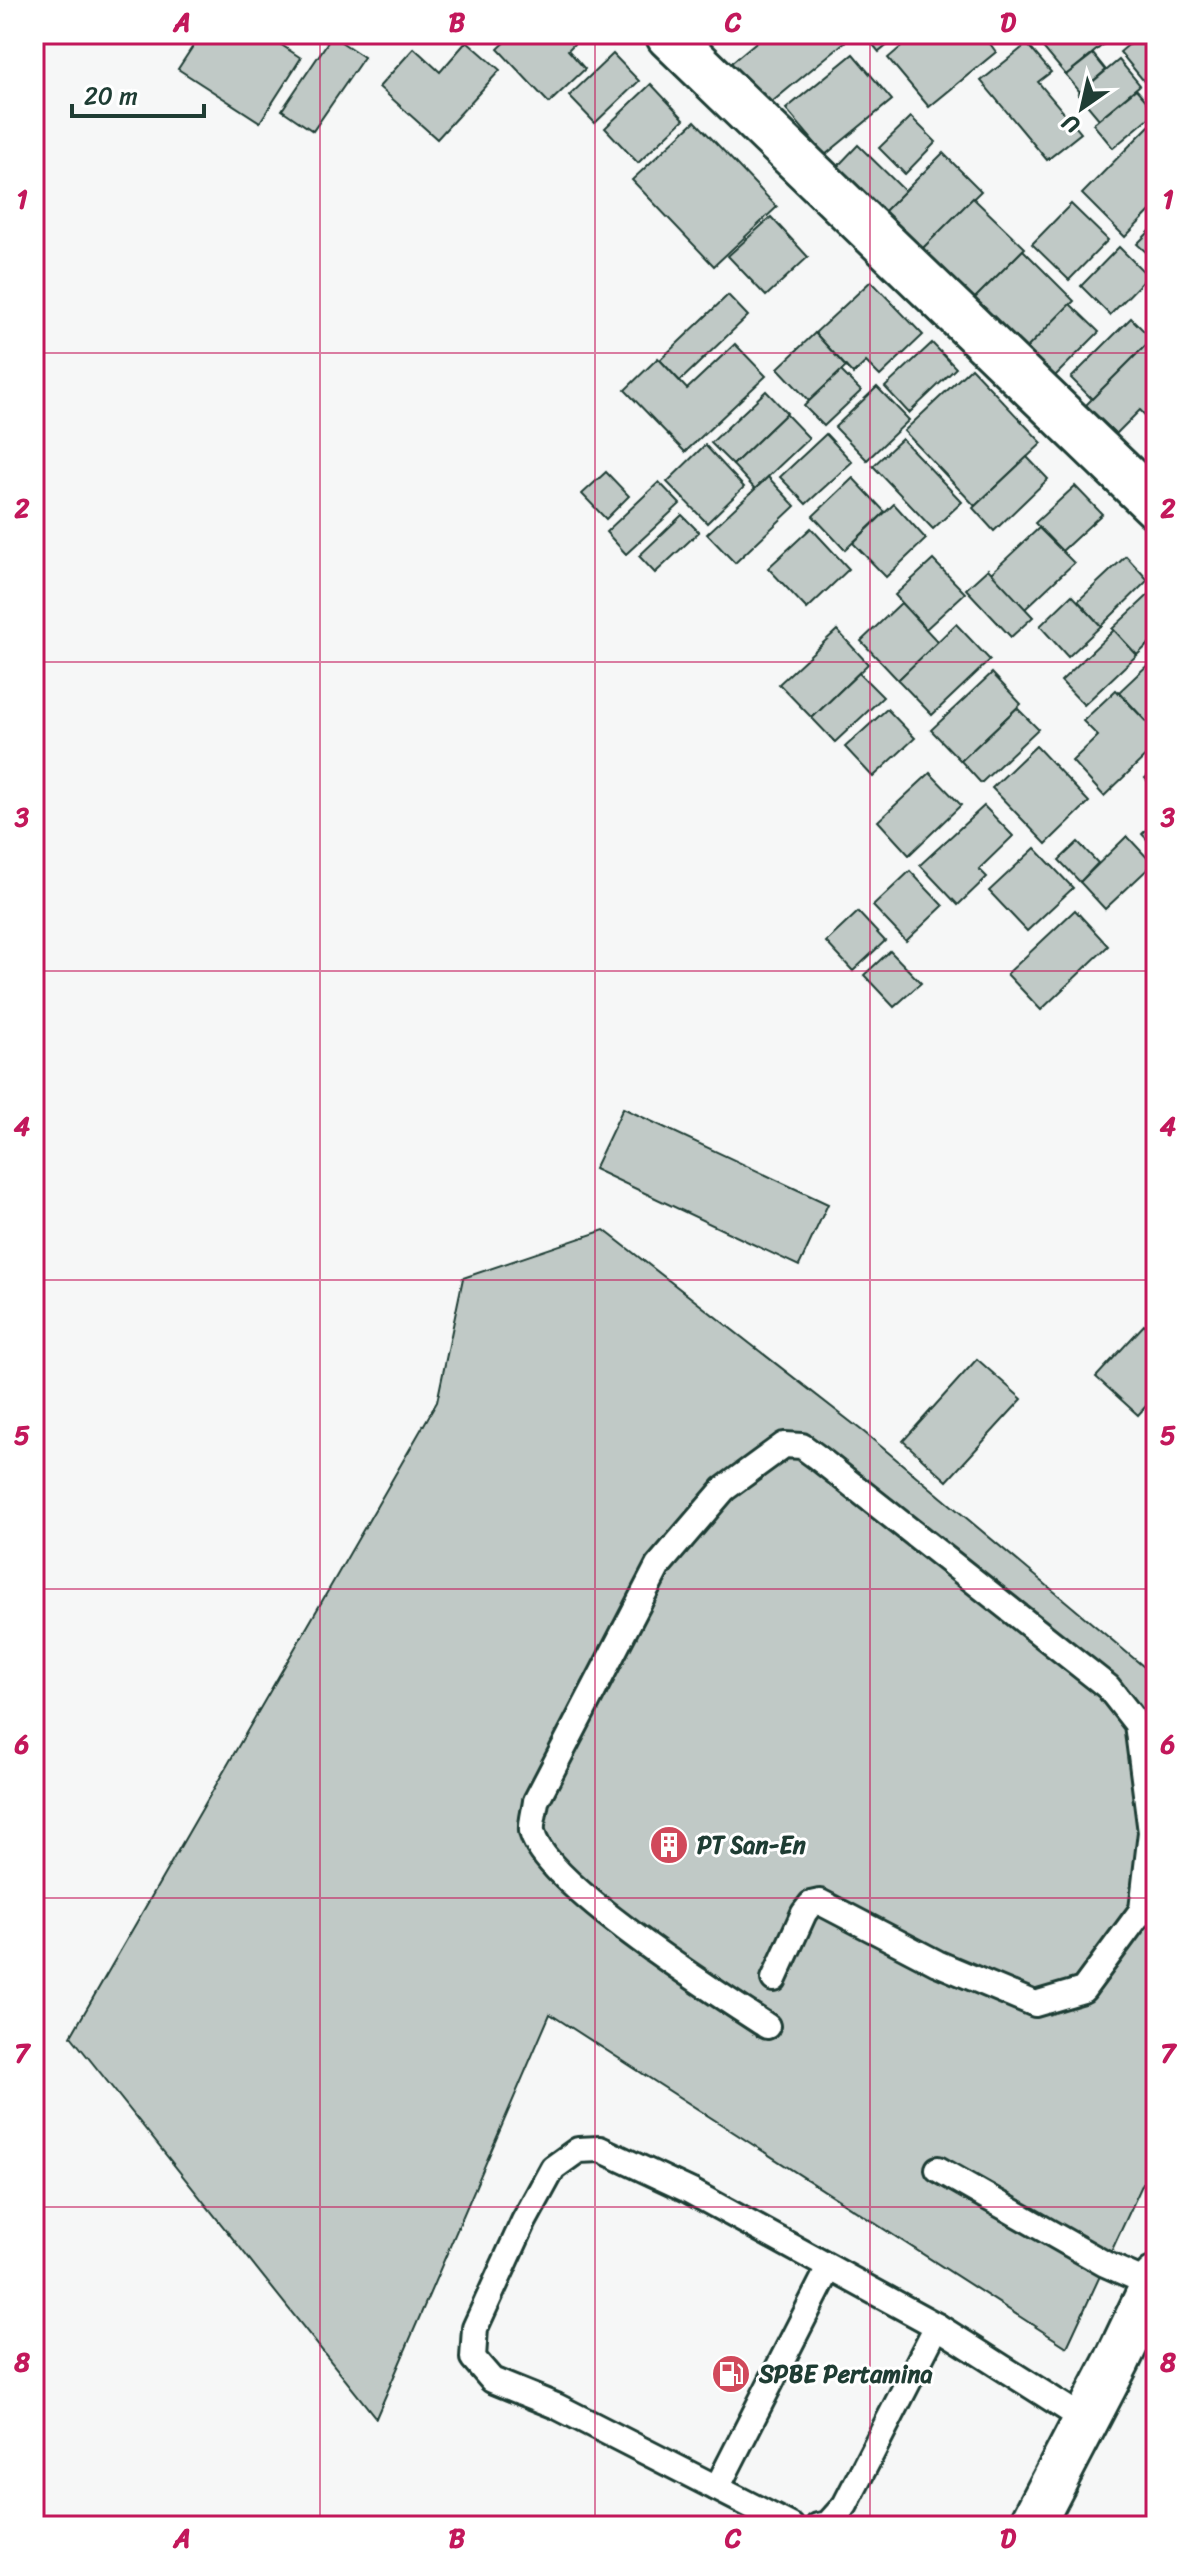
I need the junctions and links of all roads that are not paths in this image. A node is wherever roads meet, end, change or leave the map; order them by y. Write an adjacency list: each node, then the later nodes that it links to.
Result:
1 (669, 36): 2 (main road)
2 (1156, 506)
3 (1149, 1912): 4 (lane); 5 (lane)
4 (774, 1979)
5 (767, 2026)
6 (938, 2169): 8 (lane)
7 (829, 2268): 9 (lane); 11 (lane); 11 (lane)
8 (1154, 2282): 10 (main road)
9 (937, 2326): 10 (lane); 13 (lane)
10 (1085, 2420): 14 (main road)
11 (717, 2488): 12 (lane)
12 (791, 2526)
13 (818, 2526)
14 (1031, 2526)

